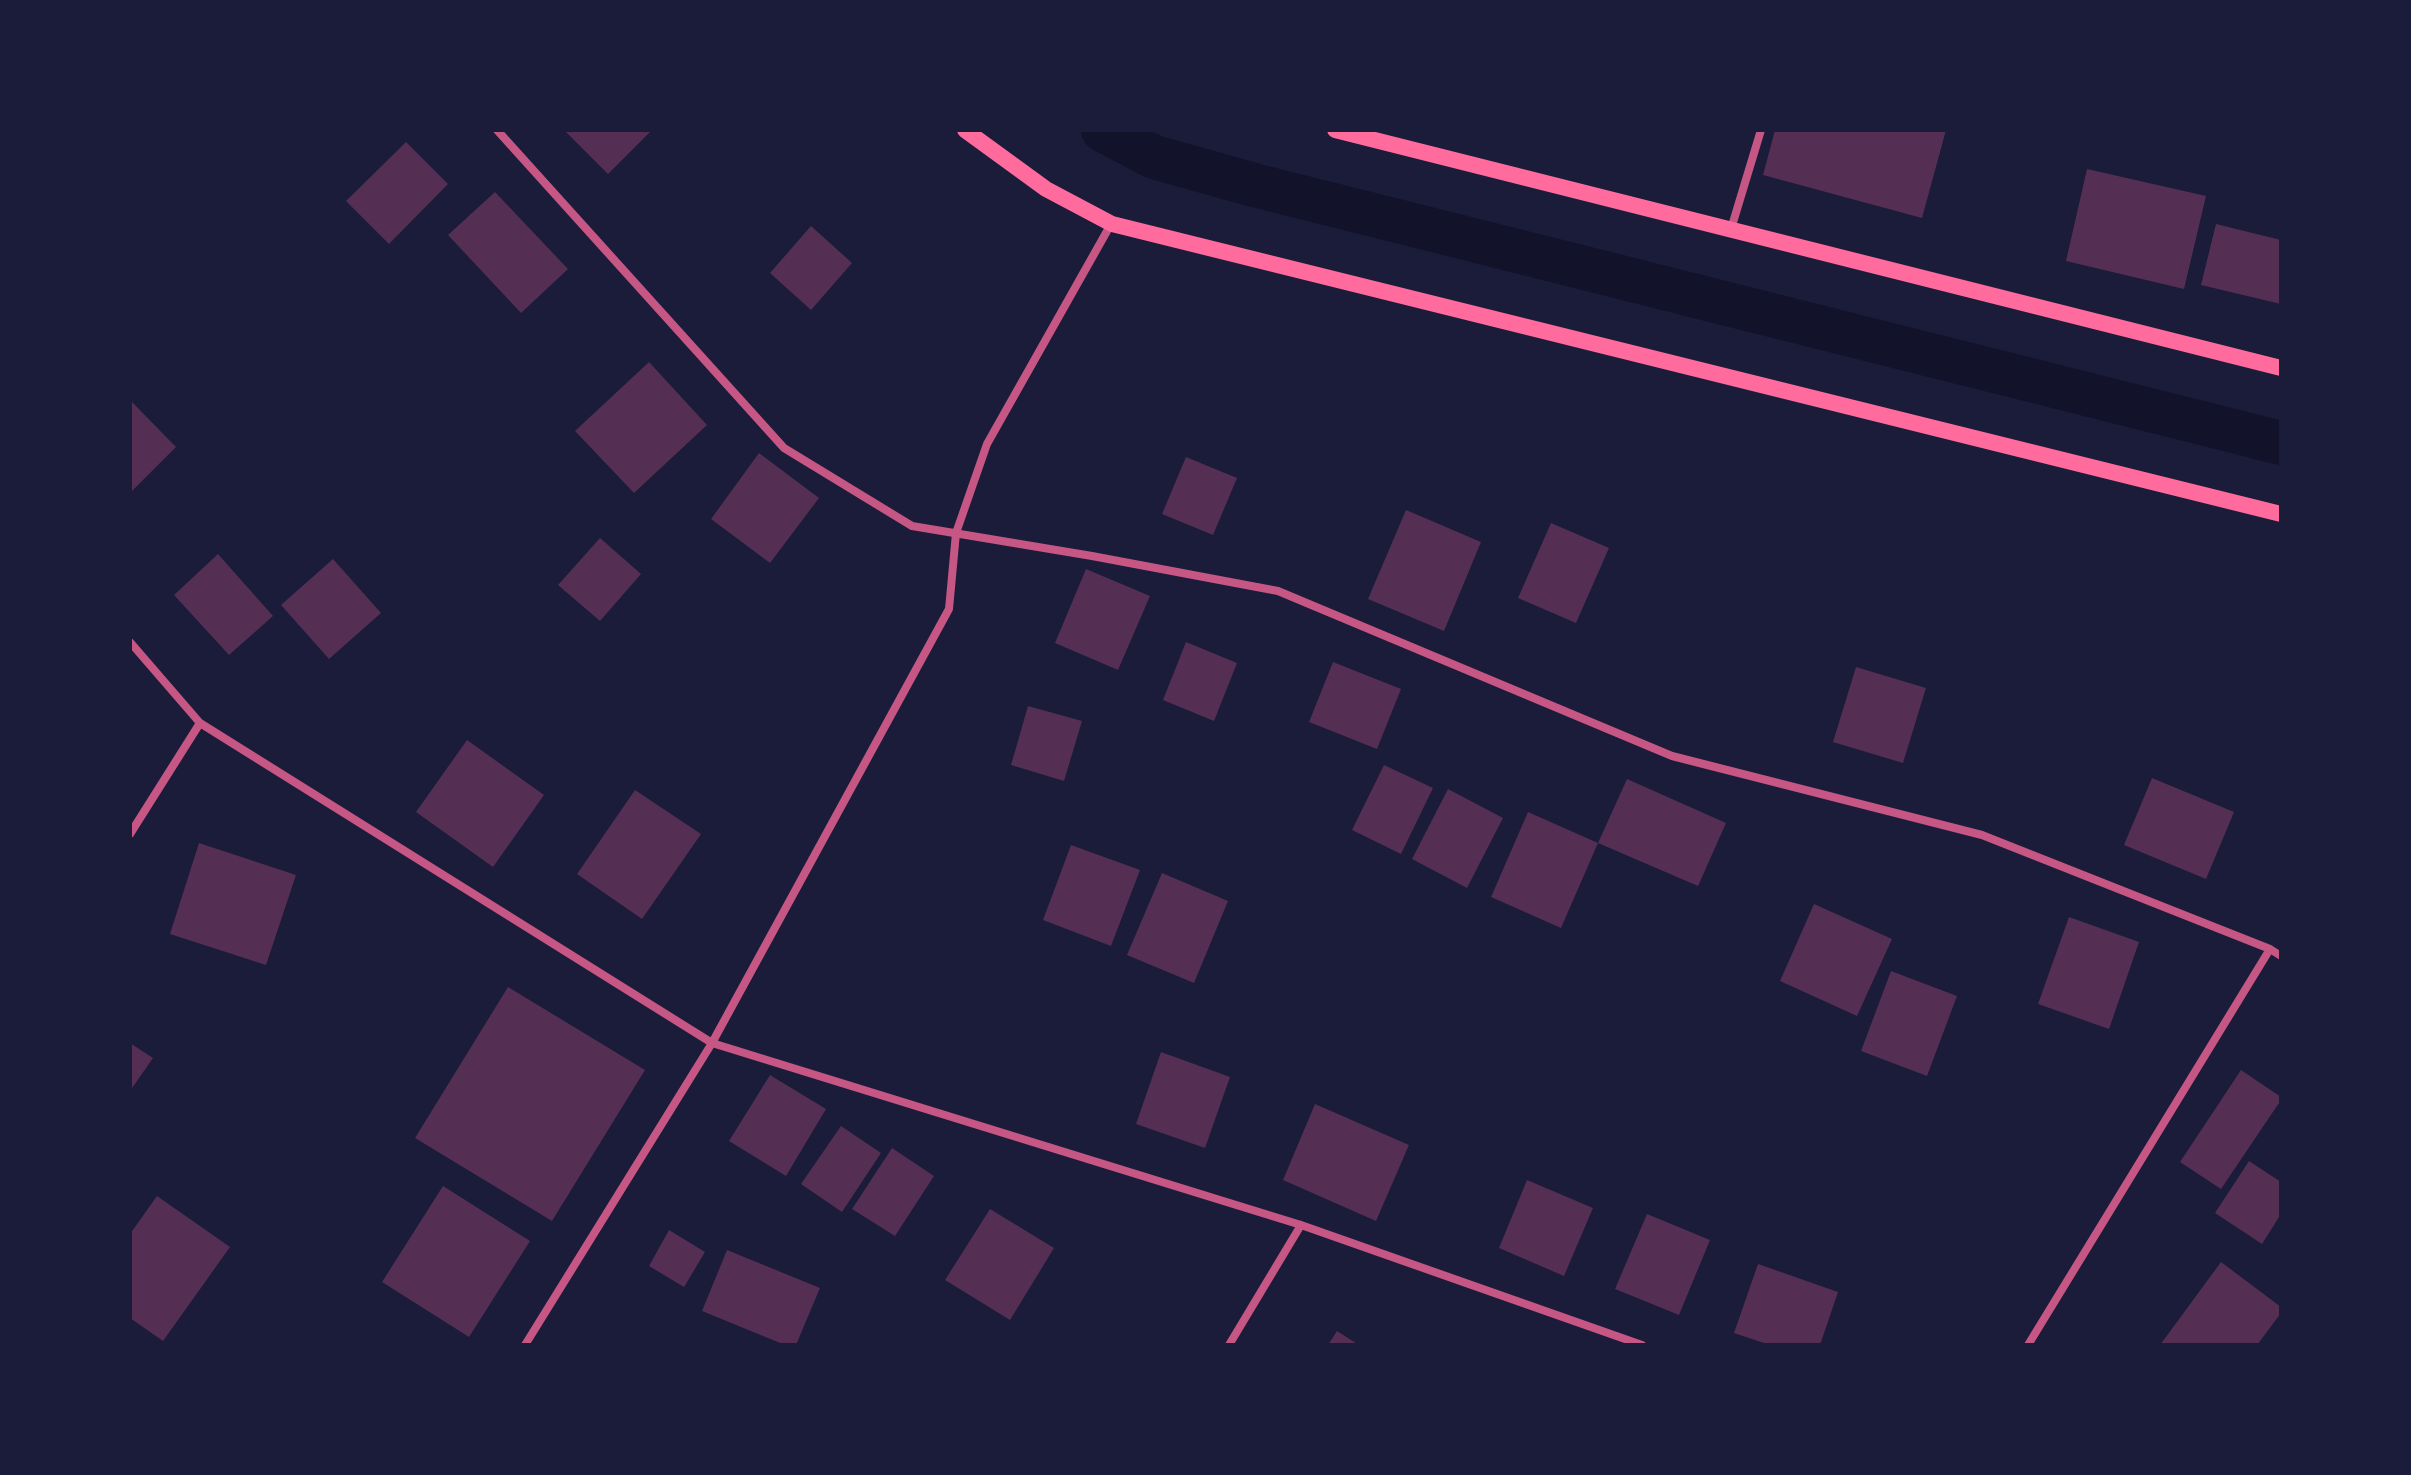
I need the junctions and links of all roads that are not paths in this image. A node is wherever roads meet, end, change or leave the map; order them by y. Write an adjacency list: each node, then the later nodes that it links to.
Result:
1 (497, 130): 9 (street)
2 (965, 130): 5 (main road)
3 (1335, 130): 6 (main road)
4 (1761, 130): 6 (street)
5 (1112, 224): 8 (main road); 9 (street)
6 (1731, 229): 7 (main road)
7 (2281, 368)
8 (2281, 514)
9 (956, 533): 13 (street); 15 (street)
10 (130, 642): 11 (street)
11 (200, 723): 12 (street); 15 (street)
12 (130, 834)
13 (2270, 949): 14 (street); 20 (street)
14 (2281, 956)
15 (712, 1043): 16 (street); 17 (street)
16 (1301, 1225): 18 (street); 19 (street)
17 (525, 1345)
18 (1229, 1345)
19 (1642, 1345)
20 (2028, 1345)

